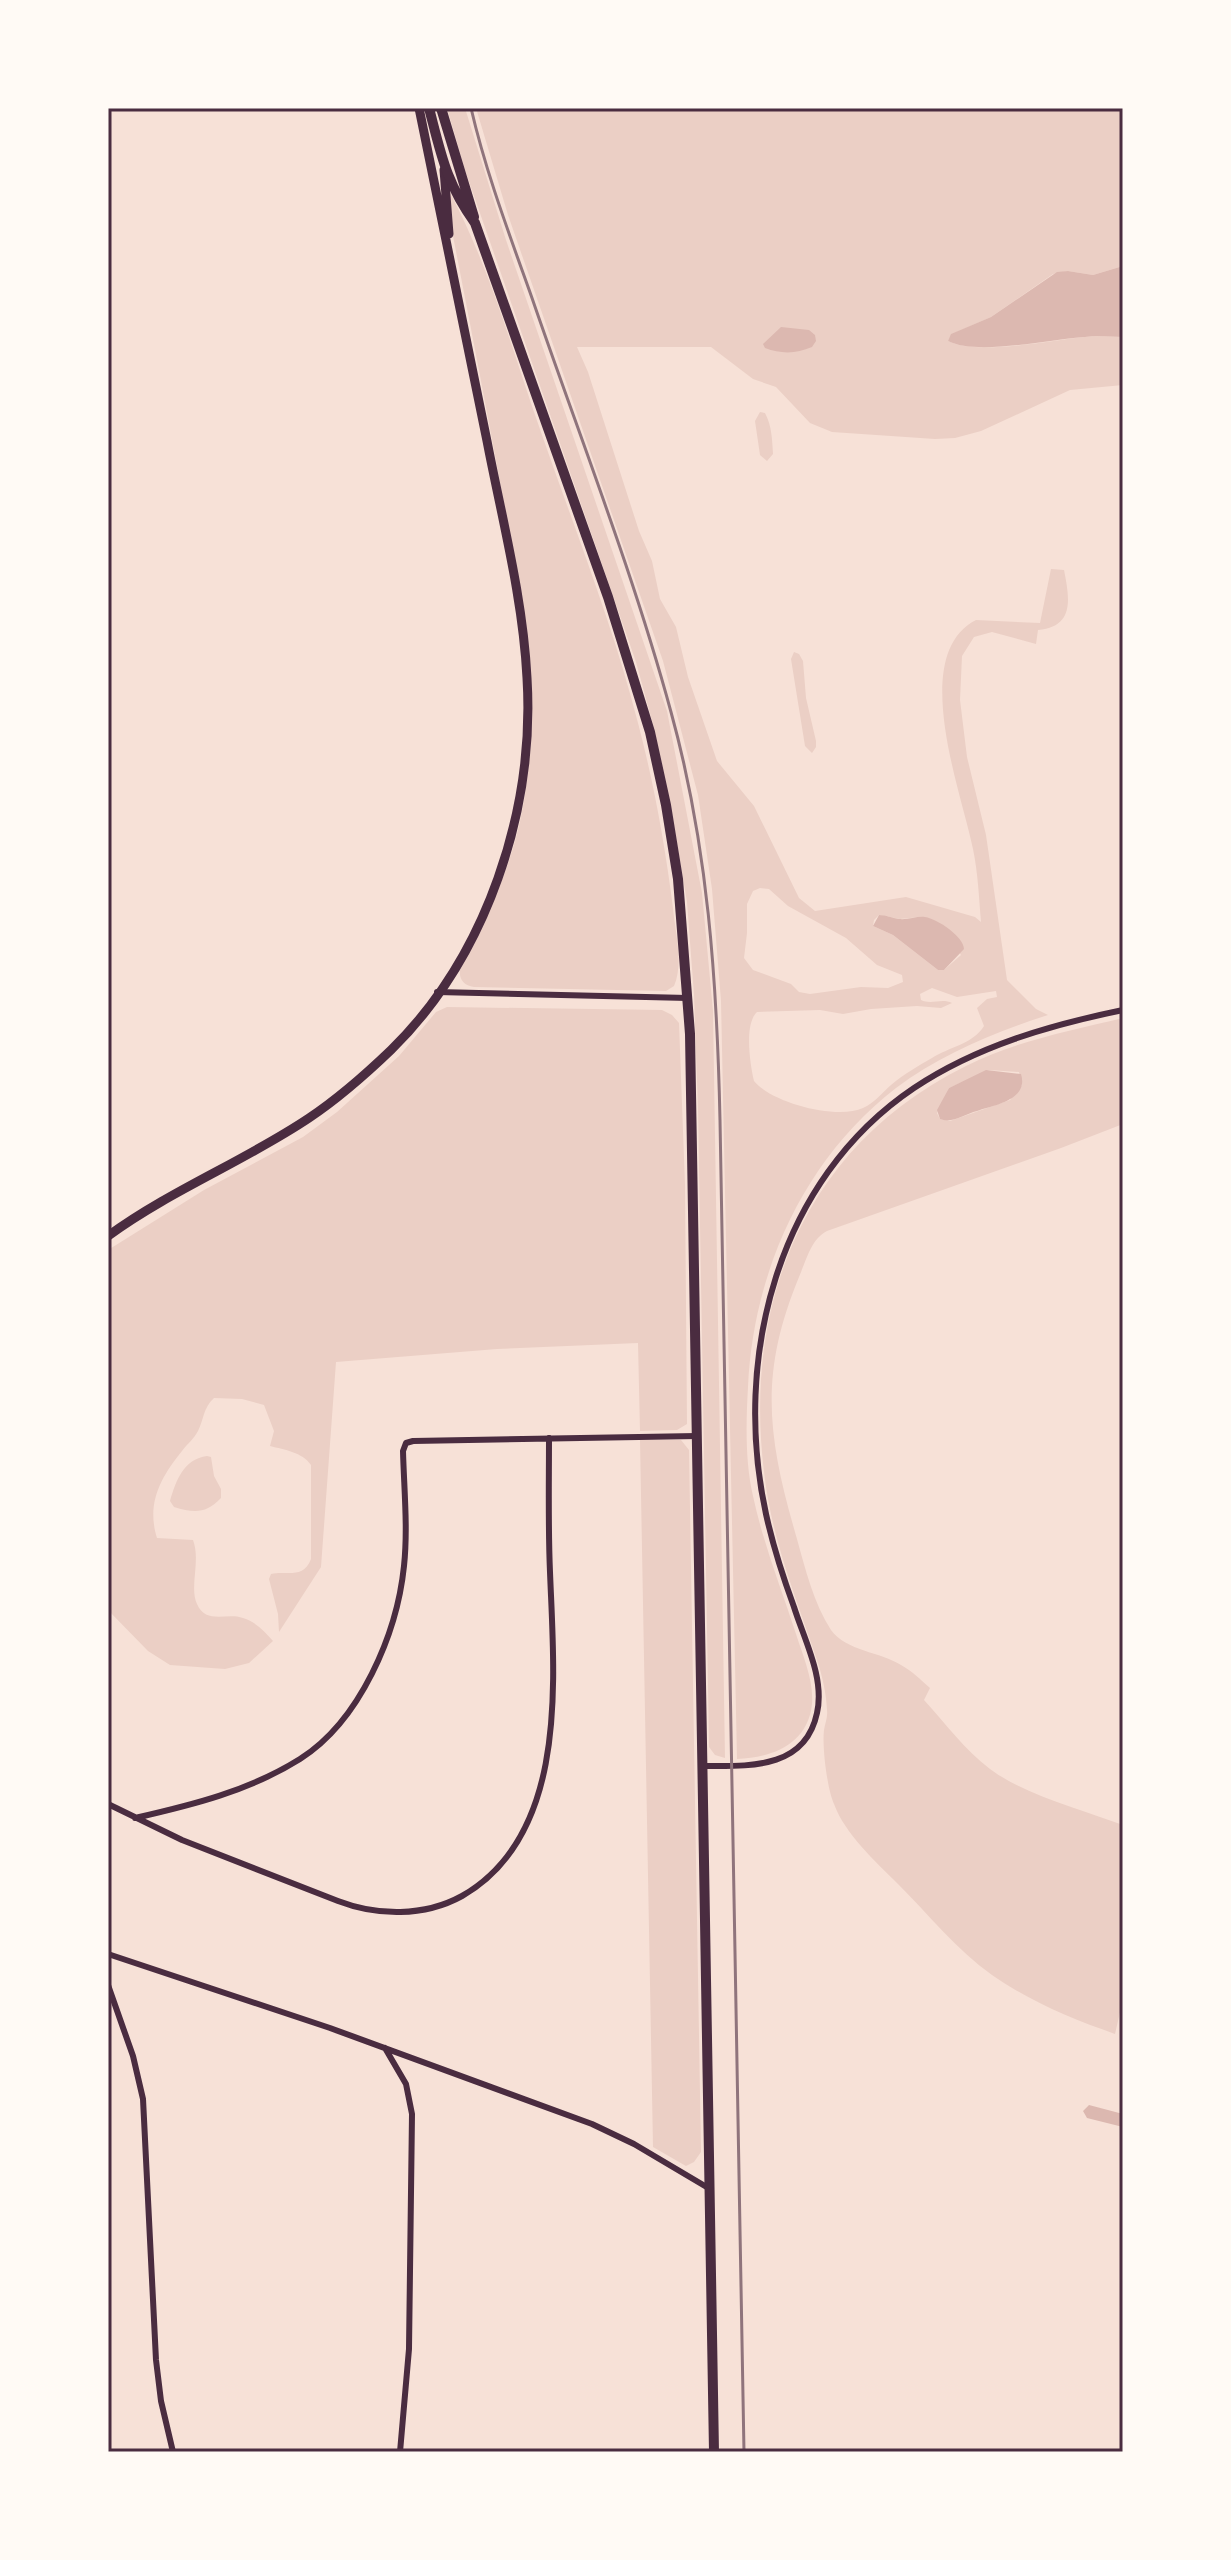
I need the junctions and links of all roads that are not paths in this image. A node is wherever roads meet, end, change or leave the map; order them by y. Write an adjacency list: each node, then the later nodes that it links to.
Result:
1 (419, 108): 6 (main road)
2 (429, 108): 4 (main road)
3 (441, 108): 5 (main road)
4 (444, 170): 5 (main road); 6 (main road)
5 (475, 223): 8 (main road)
6 (449, 249): 7 (main road)
7 (437, 992): 8 (street); 10 (main road)
8 (688, 998): 11 (main road)
9 (1123, 1010): 13 (street)
10 (108, 1236)
11 (698, 1436): 12 (street); 13 (main road)
12 (549, 1438): 15 (street); 15 (street)
13 (703, 1766): 19 (main road)
14 (108, 1804): 15 (street)
15 (135, 1818)
16 (108, 1954): 18 (street)
17 (108, 1985): 20 (street)
18 (385, 2048): 19 (street); 21 (street)
19 (710, 2189): 22 (main road)
20 (173, 2452)
21 (400, 2452)
22 (714, 2452)

